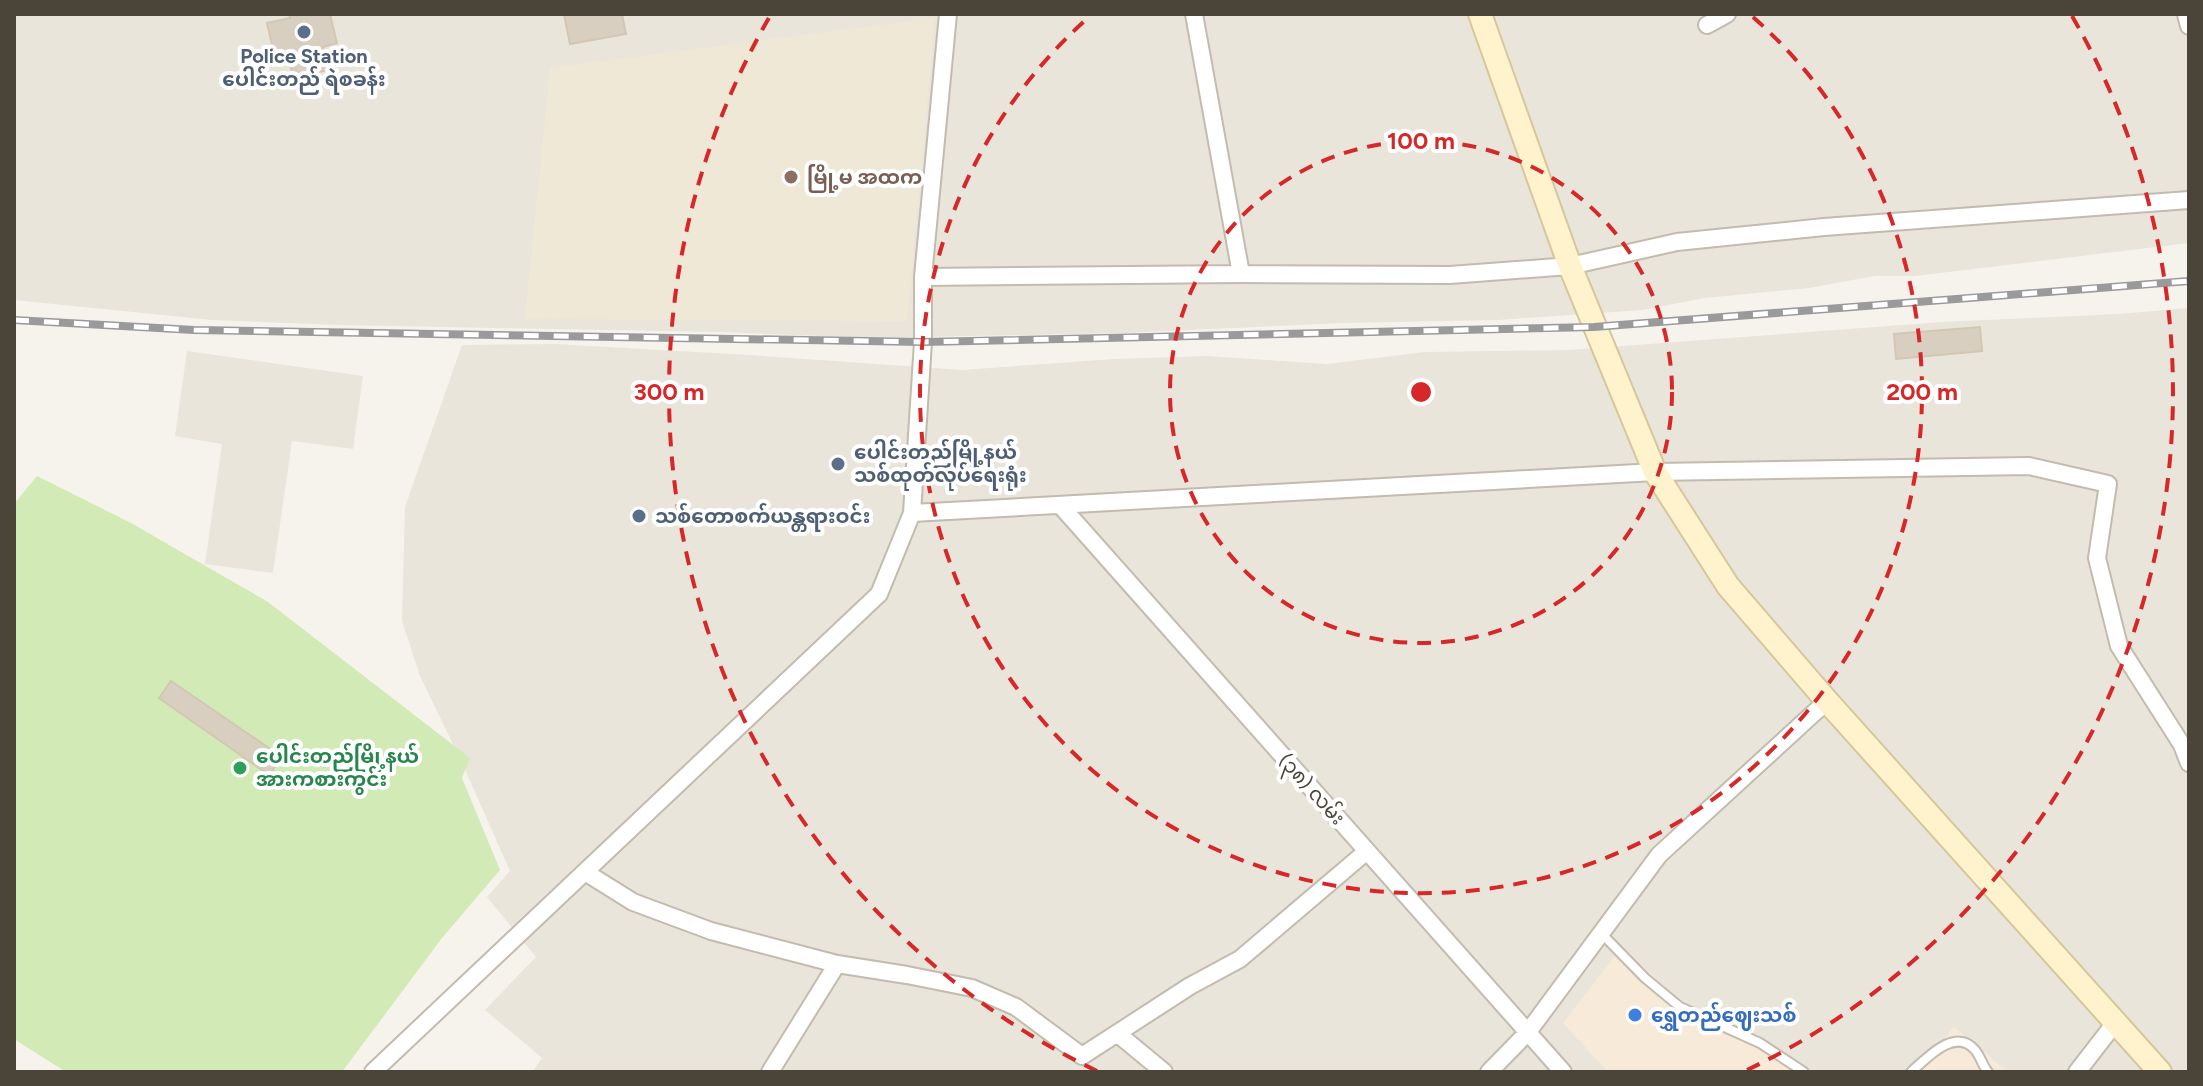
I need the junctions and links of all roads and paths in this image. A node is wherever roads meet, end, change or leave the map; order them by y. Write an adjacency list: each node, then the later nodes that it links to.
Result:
1 (948, 14): 11 (street)
2 (1194, 14): 10 (street)
3 (1480, 14): 9 (street)
4 (1727, 14): 6 (street)
5 (2186, 14): 7 (street)
6 (1707, 25)
7 (2189, 26)
8 (2189, 200): 9 (street)
9 (1570, 266): 10 (street); 12 (street)
10 (1241, 274): 11 (street)
11 (923, 277): 14 (street)
12 (1655, 472): 13 (street); 15 (street); 16 (street)
13 (1061, 506): 14 (street); 17 (street, (၃၈) လမ်း)
14 (912, 513): 18 (street)
15 (1827, 701): 19 (street); 21 (street)
16 (2189, 763)
17 (1367, 851): 22 (street, (၃၈) လမ်း); 23 (street)
18 (585, 872): 20 (street); 24 (street)
19 (1601, 933): 22 (street); 29 (lane)
20 (837, 964): 23 (street); 25 (street)
21 (2115, 1023): 32 (street); 33 (street)
22 (1528, 1032): 27 (street); 28 (street, (၃၈) လမ်း)
23 (1118, 1034): 26 (street)
24 (373, 1072)
25 (770, 1072)
26 (1164, 1072)
27 (1489, 1072)
28 (1563, 1072)
29 (1804, 1072)
30 (1911, 1072): 31 (lane)
31 (1988, 1072)
32 (2077, 1072)
33 (2160, 1072)

